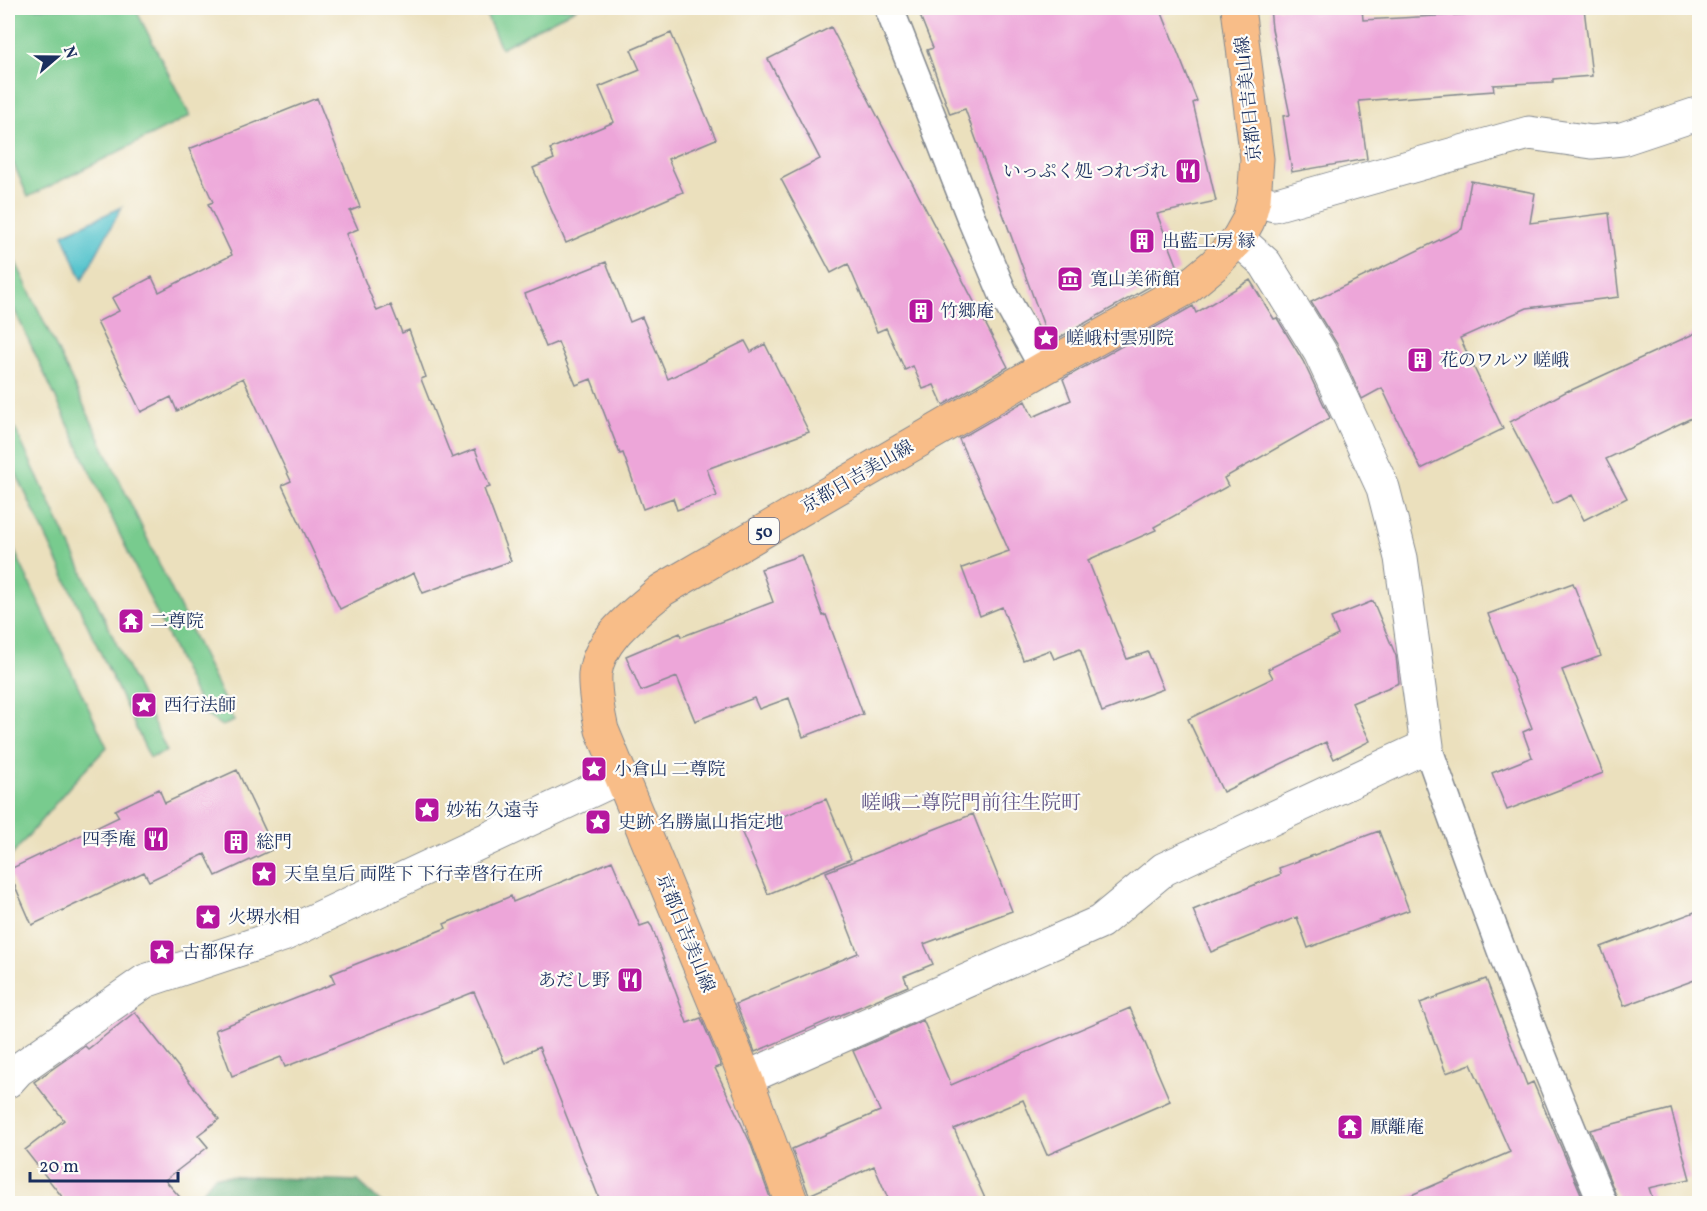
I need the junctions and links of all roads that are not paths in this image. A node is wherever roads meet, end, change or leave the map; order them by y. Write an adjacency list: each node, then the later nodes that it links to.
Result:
1 (889, 8): 6 (lane)
2 (1238, 8): 4 (main road, 京都日吉美山線 / 50)
3 (1700, 113): 4 (street)
4 (1254, 199): 5 (main road, 京都日吉美山線 / 50)
5 (1238, 239): 6 (main road, 京都日吉美山線 / 50); 7 (street)
6 (1044, 368): 8 (main road, 京都日吉美山線 / 50)
7 (1427, 746): 9 (street); 12 (lane)
8 (622, 776): 9 (main road, 京都日吉美山線 / 50); 10 (street)
9 (746, 1078): 11 (main road, 京都日吉美山線 / 50)
10 (8, 1081)
11 (792, 1203)
12 (1604, 1203)

